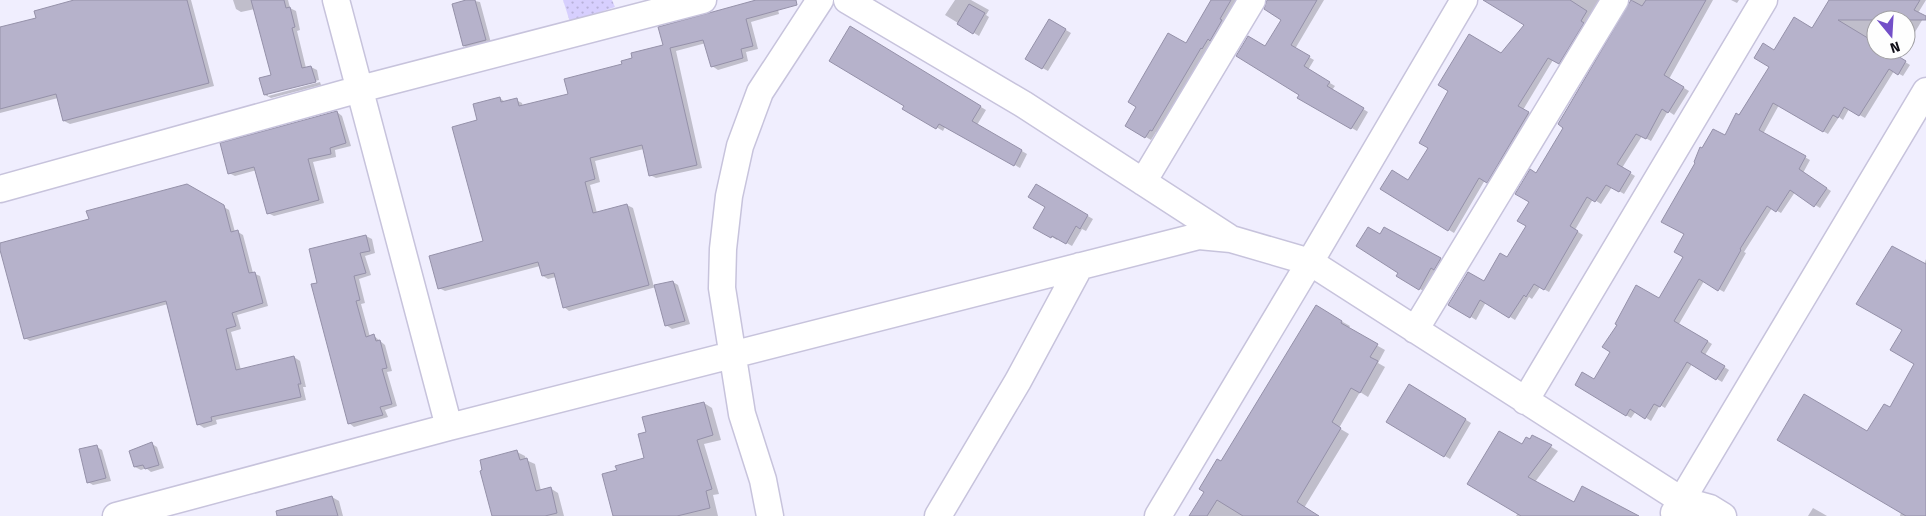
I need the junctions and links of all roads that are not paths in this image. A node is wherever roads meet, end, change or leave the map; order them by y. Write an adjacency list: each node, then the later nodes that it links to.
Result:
1 (336, 0): 9 (street)
2 (704, 0): 9 (street)
3 (820, 0): 17 (street)
4 (847, 0): 11 (street)
5 (1252, 0): 11 (street)
6 (1464, 0): 14 (street)
7 (1615, 0): 16 (street)
8 (1764, 0): 18 (street)
9 (360, 89): 12 (street); 19 (street)
10 (1926, 91): 20 (street)
11 (1143, 182): 13 (street)
12 (0, 189)
13 (1230, 239): 14 (street); 15 (street)
14 (1310, 262): 16 (street); 24 (street)
15 (1080, 266): 17 (street); 23 (street)
16 (1415, 330): 18 (street)
17 (731, 355): 19 (street); 22 (street)
18 (1525, 400): 20 (street)
19 (449, 427): 21 (street)
20 (1677, 508): 25 (street)
21 (116, 516)
22 (770, 516)
23 (938, 516)
24 (1158, 516)
25 (1723, 516)

